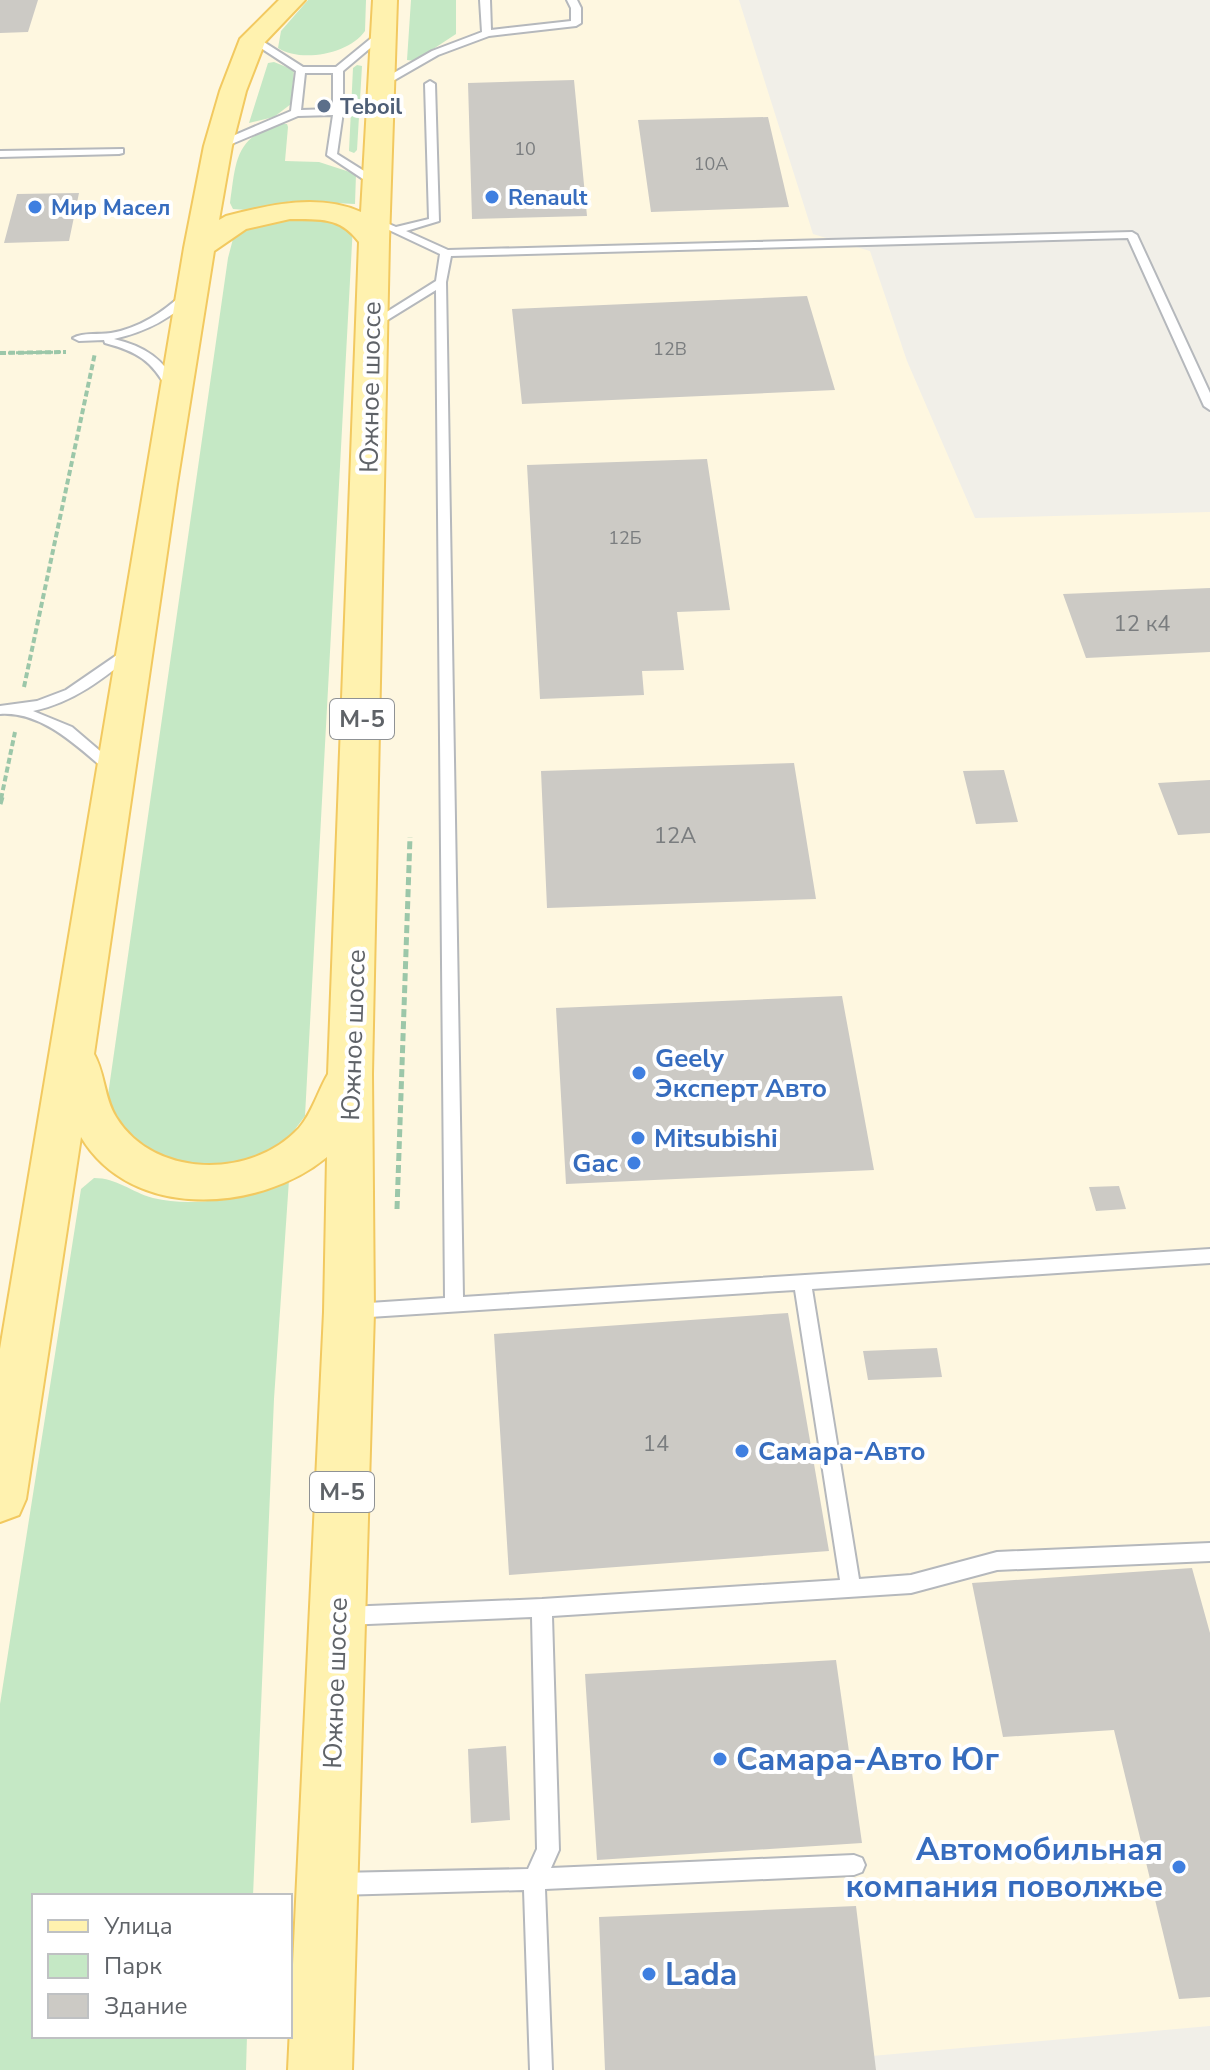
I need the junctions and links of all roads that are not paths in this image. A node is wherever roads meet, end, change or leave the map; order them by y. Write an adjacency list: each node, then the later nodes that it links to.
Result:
1 (293, 0): 7 (main road)
2 (385, 0): 5 (main road, Южное шоссе / М-5)
3 (485, 0): 6 (lane)
4 (572, 0): 6 (lane)
5 (383, 33): 9 (lane); 10 (main road, Южное шоссе / М-5)
6 (487, 33): 10 (lane)
7 (253, 39): 8 (lane); 14 (main road)
8 (301, 70): 9 (lane); 13 (lane)
9 (338, 70): 12 (lane)
10 (381, 84): 17 (main road, Южное шоссе / М-5)
11 (430, 84): 18 (lane)
12 (338, 112): 13 (lane); 17 (lane)
13 (296, 113): 14 (lane)
14 (218, 146): 19 (main road)
15 (119, 151): 16 (lane)
16 (0, 154)
17 (376, 183): 18 (main road, Южное шоссе / М-5)
18 (381, 231): 19 (main road); 20 (lane); 23 (main road, Южное шоссе / М-5)
19 (199, 248): 22 (main road)
20 (446, 253): 21 (lane); 27 (lane)
21 (441, 282): 23 (lane); 36 (lane)
22 (192, 291): 25 (lane); 26 (main road)
23 (372, 325): 33 (main road, Южное шоссе / М-5)
24 (79, 338): 25 (lane)
25 (95, 338): 26 (lane)
26 (175, 396): 28 (main road)
27 (1210, 406)
28 (135, 646): 30 (lane); 31 (main road)
29 (0, 710): 30 (lane)
30 (20, 710): 31 (lane)
31 (116, 772): 32 (main road)
32 (73, 1052): 33 (main road); 38 (main road)
33 (350, 1074): 37 (main road, Южное шоссе / М-5)
34 (1210, 1256): 35 (lane)
35 (802, 1281): 36 (lane); 40 (lane)
36 (454, 1302): 37 (lane)
37 (349, 1312): 42 (main road, Южное шоссе / М-5)
38 (0, 1499)
39 (1210, 1552): 40 (lane)
40 (851, 1588): 41 (lane)
41 (542, 1608): 42 (lane); 44 (lane)
42 (337, 1616): 45 (main road, Южное шоссе / М-5)
43 (854, 1865): 44 (lane)
44 (534, 1879): 45 (lane); 47 (lane)
45 (327, 1884): 46 (main road, Южное шоссе / М-5)
46 (320, 2070)
47 (541, 2070)

